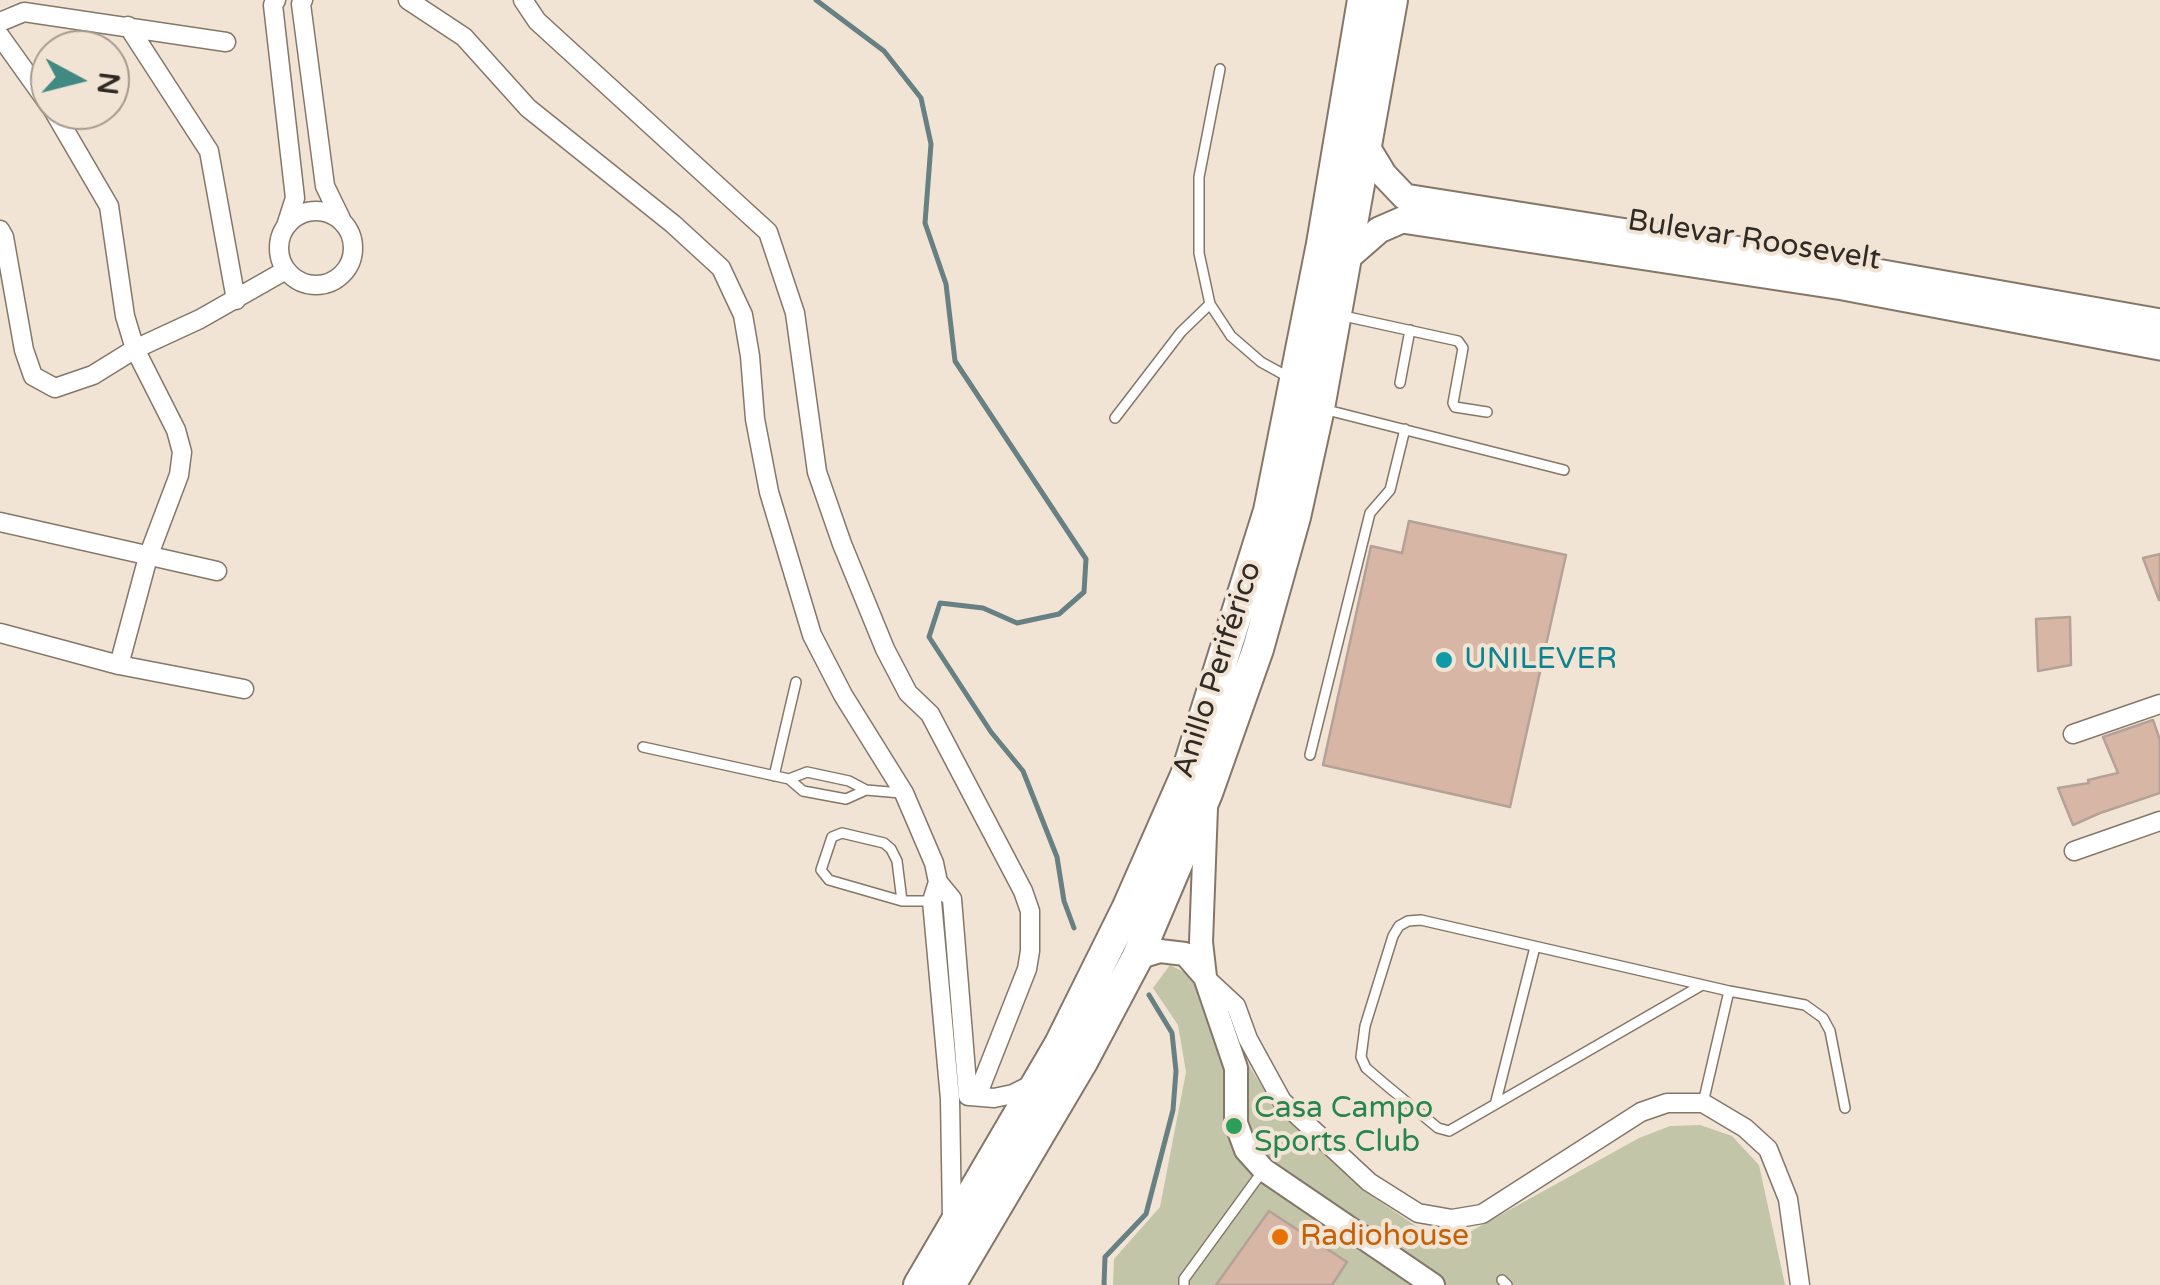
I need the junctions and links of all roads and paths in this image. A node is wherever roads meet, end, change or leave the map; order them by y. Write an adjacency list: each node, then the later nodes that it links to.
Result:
1 (276, 0): 17 (street)
2 (303, 0): 16 (street)
3 (408, 0): 49 (street)
4 (522, 0): 62 (street)
5 (1363, 0): 28 (highway, Anillo Periférico)
6 (1392, 0): 14 (highway, Anillo Periférico)
7 (0, 22): 8 (street)
8 (128, 26): 10 (street); 21 (street)
9 (0, 36): 12 (street)
10 (226, 42)
11 (1220, 69): 22 (lane)
12 (30, 78)
13 (64, 130): 27 (street)
14 (1367, 147): 15 (main road); 19 (highway, Anillo Periférico)
15 (1403, 209): 19 (main road); 24 (main road, Bulevar Roosevelt); 26 (main road, Bulevar Roosevelt)
16 (344, 224): 17 (street); 20 (street)
17 (286, 226): 20 (street)
18 (0, 230): 27 (street)
19 (1347, 258): 23 (highway, Anillo Periférico)
20 (286, 270): 21 (street)
21 (236, 300): 27 (street)
22 (1210, 304): 28 (lane); 32 (lane)
23 (1337, 314): 25 (lane); 30 (highway, Anillo Periférico)
24 (2160, 322)
25 (1410, 330): 29 (lane); 31 (lane)
26 (2160, 347)
27 (135, 349): 36 (street)
28 (1296, 381): 61 (highway, Anillo Periférico)
29 (1400, 383)
30 (1319, 408): 33 (lane); 50 (highway, Anillo Periférico)
31 (1487, 412)
32 (1115, 418)
33 (1404, 430): 34 (lane); 45 (lane)
34 (1564, 470)
35 (0, 522): 36 (street)
36 (148, 558): 37 (street); 39 (street)
37 (217, 572)
38 (0, 633): 39 (street)
39 (119, 665): 41 (street)
40 (796, 682): 46 (lane)
41 (244, 689)
42 (2159, 705): 43 (street)
43 (2073, 734)
44 (643, 747): 46 (lane)
45 (1310, 755)
46 (774, 776): 47 (lane)
47 (789, 779): 48 (lane); 48 (lane)
48 (866, 790): 49 (lane)
49 (904, 793): 53 (street)
50 (1207, 793): 57 (highway, Anillo Periférico); 58 (street)
51 (2160, 821): 52 (street)
52 (2074, 851)
53 (938, 882): 55 (street); 62 (street)
54 (902, 901): 54 (lane); 55 (lane)
55 (932, 901): 62 (street)
56 (1535, 947): 59 (lane); 63 (lane); 63 (lane)
57 (1137, 958): 58 (street); 69 (highway, Anillo Periférico)
58 (1206, 977): 64 (street); 66 (street)
59 (1702, 985): 60 (lane); 63 (lane)
60 (1729, 991): 64 (lane); 65 (lane)
61 (1040, 1080): 62 (street); 67 (highway, Anillo Periférico)
62 (965, 1097): 67 (street)
63 (1496, 1101)
64 (1703, 1103): 72 (street)
65 (1845, 1108)
66 (1264, 1170): 70 (lane); 71 (street)
67 (952, 1230): 68 (highway, Anillo Periférico)
68 (919, 1285)
69 (950, 1285)
70 (1184, 1285)
71 (1433, 1285)
72 (1800, 1285)

